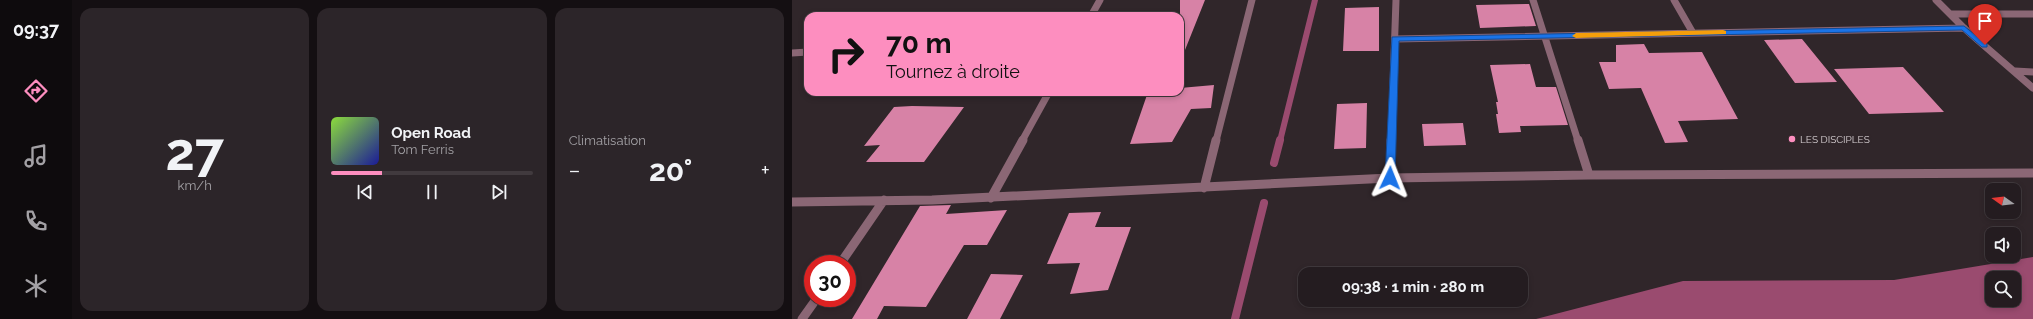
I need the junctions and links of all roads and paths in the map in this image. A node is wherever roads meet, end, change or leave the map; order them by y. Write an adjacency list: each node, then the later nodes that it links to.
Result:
1 (1100, 0): 7 (street)
2 (1252, 0): 23 (street)
3 (1396, 0): 13 (street)
4 (1532, 0): 12 (street)
5 (1674, 0): 11 (street)
6 (1936, 0): 8 (street)
7 (1093, 12)
8 (1951, 14): 9 (street); 10 (street)
9 (2033, 14)
10 (1964, 28): 11 (street); 16 (street)
11 (1693, 33): 12 (street)
12 (1544, 36): 13 (street); 21 (street)
13 (1395, 39): 22 (street)
14 (804, 52): 15 (street)
15 (792, 53)
16 (2015, 72): 17 (street); 18 (street)
17 (2033, 72)
18 (2033, 88)
19 (1047, 96): 24 (street)
20 (2033, 173): 21 (street)
21 (1589, 175): 22 (street)
22 (1390, 178): 23 (street)
23 (1204, 188): 24 (street)
24 (991, 198): 25 (street)
25 (884, 200): 26 (street); 27 (street)
26 (792, 202)
27 (846, 255)
28 (811, 307): 29 (street)
29 (802, 319)

